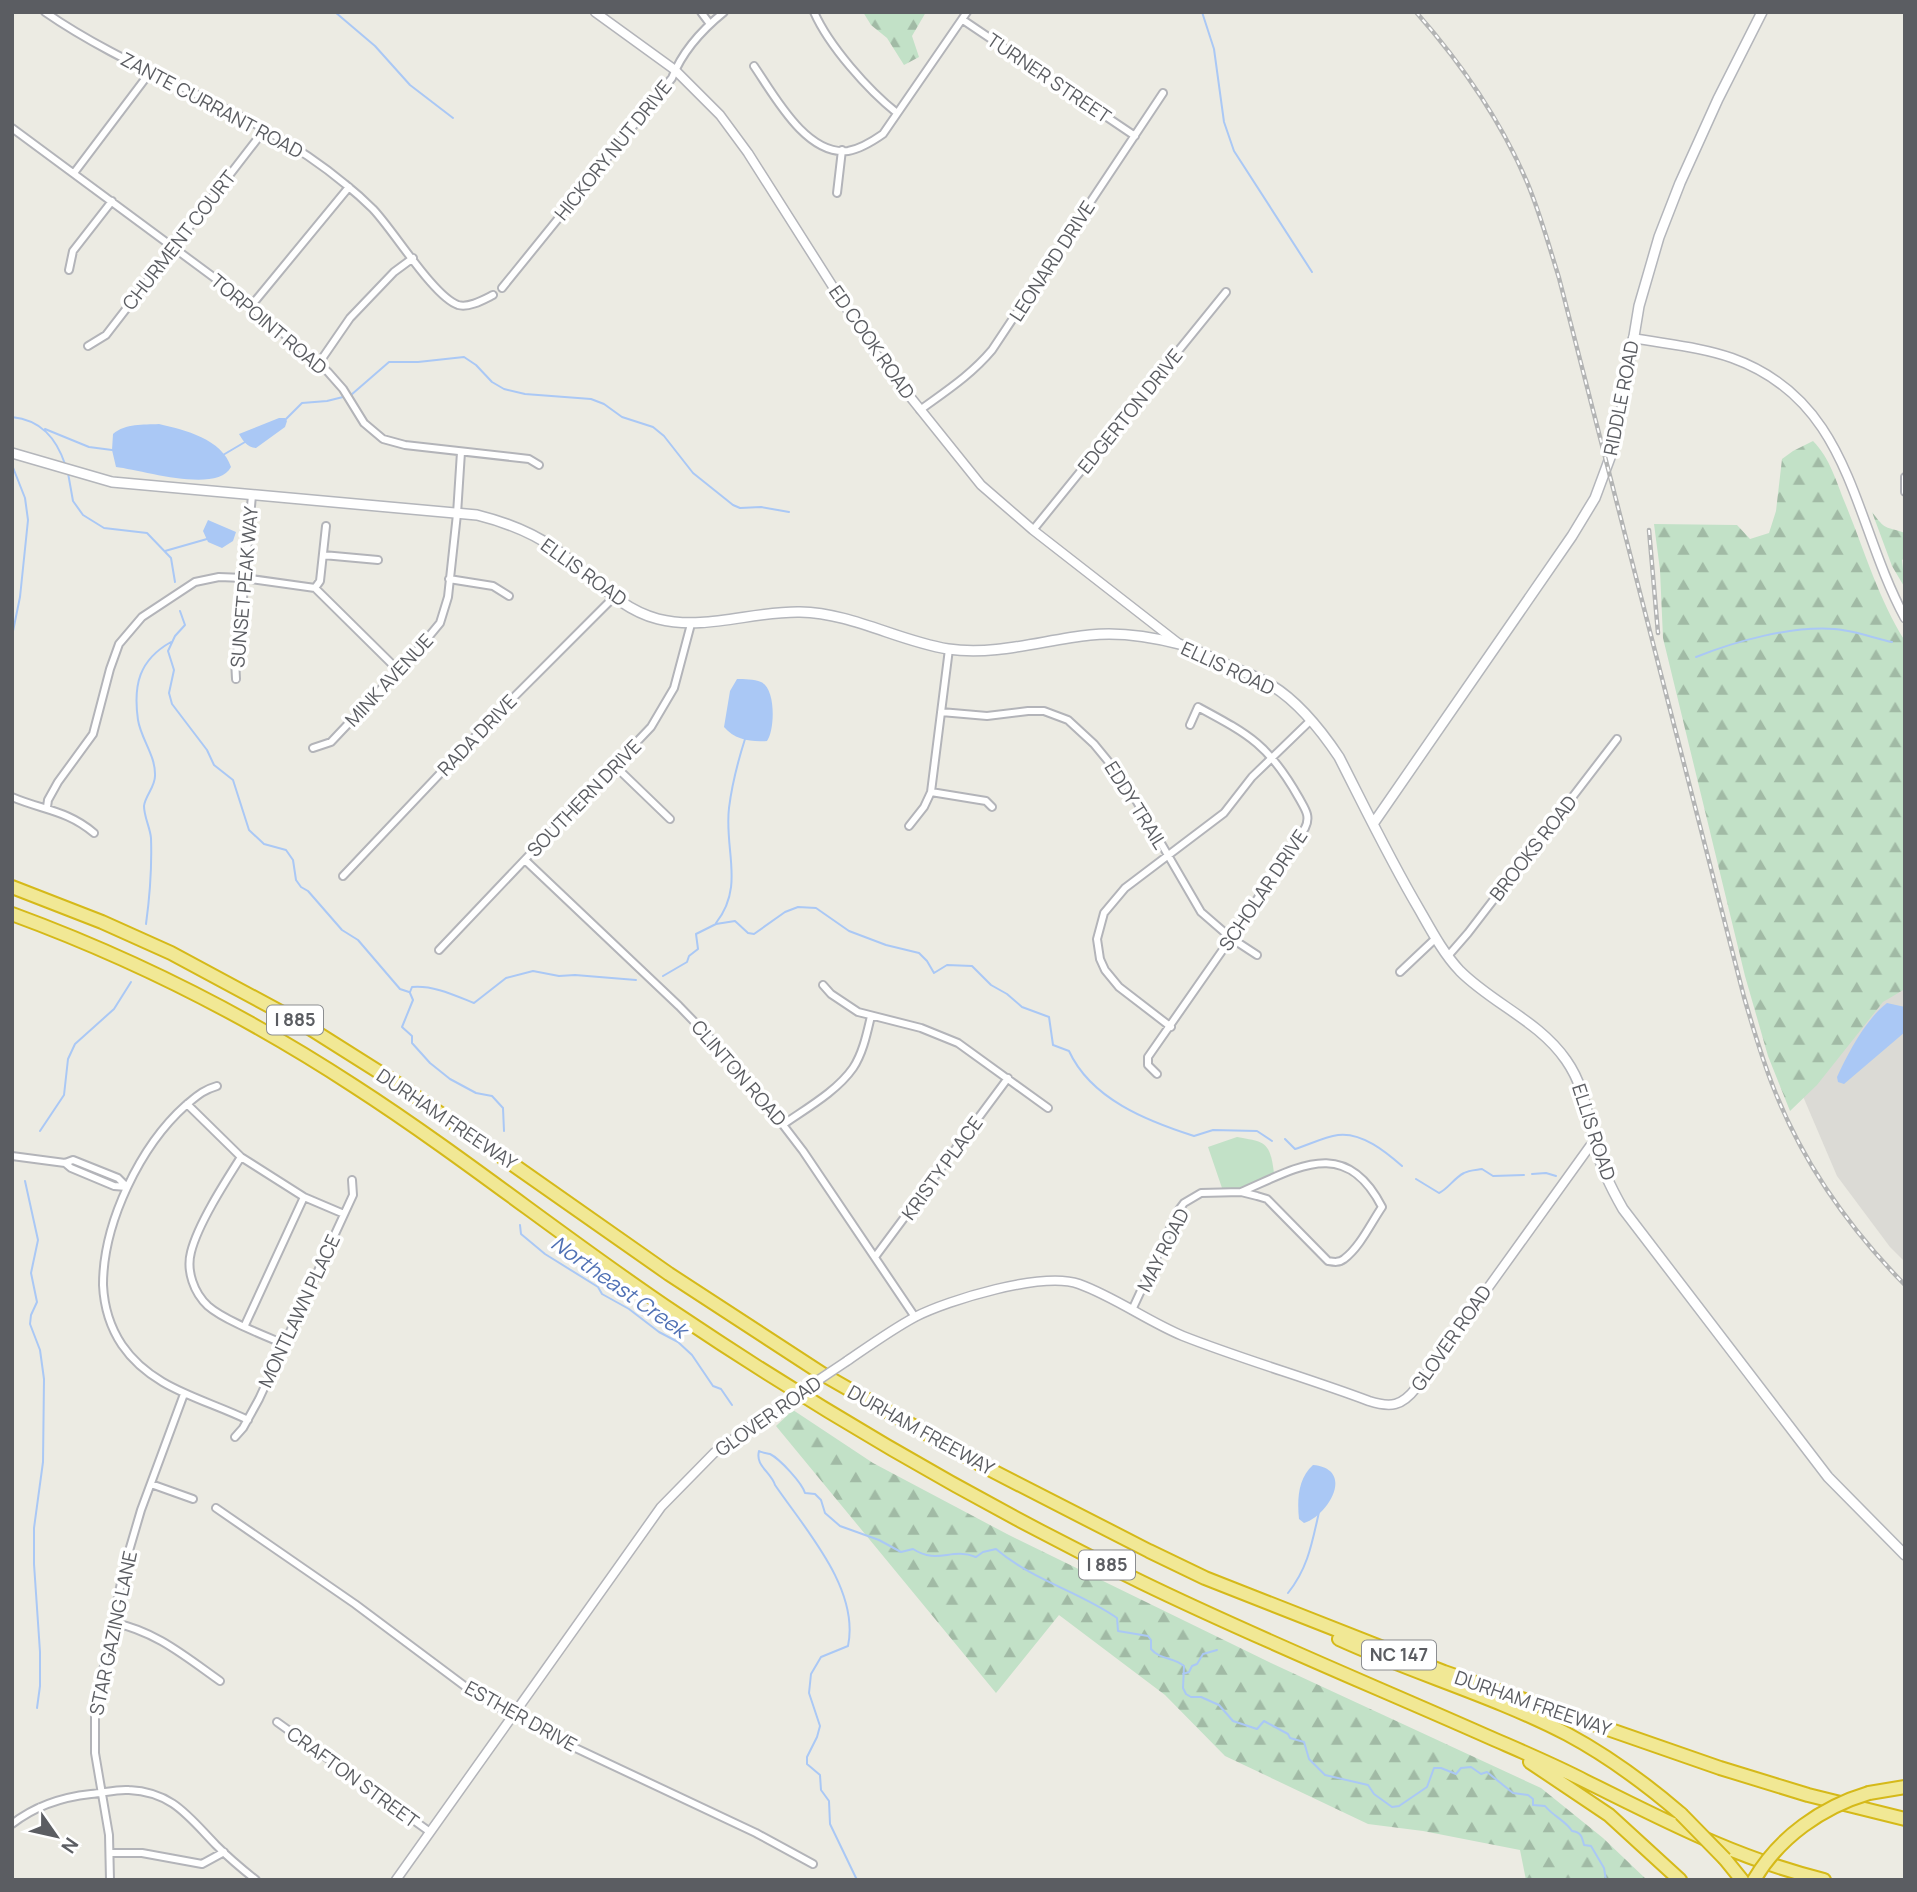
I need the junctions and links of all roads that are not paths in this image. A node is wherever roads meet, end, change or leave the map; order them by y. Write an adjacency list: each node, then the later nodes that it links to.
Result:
1 (45, 12): 12 (street, ZANTE CURRANT ROAD)
2 (595, 12): 11 (street, ED COOK ROAD)
3 (701, 12): 9 (street)
4 (724, 12): 9 (street, HICKORY NUT DRIVE)
5 (814, 12): 14 (street)
6 (967, 12): 8 (street)
7 (1762, 12): 30 (main road, RIDDLE ROAD)
8 (963, 20): 14 (street); 17 (street, TURNER STREET)
9 (710, 24): 11 (street, HICKORY NUT DRIVE)
10 (754, 66): 18 (street)
11 (675, 70): 26 (street, HICKORY NUT DRIVE); 33 (street, ED COOK ROAD)
12 (151, 71): 16 (street, ZANTE CURRANT ROAD); 19 (street)
13 (1163, 93): 17 (street, LEONARD DRIVE)
14 (897, 113): 18 (street)
15 (12, 128): 19 (street, TORPOINT ROAD)
16 (265, 129): 20 (street, ZANTE CURRANT ROAD); 23 (street, CHURMENT COURT)
17 (1135, 135): 33 (street, LEONARD DRIVE)
18 (842, 150): 21 (street)
19 (74, 173): 22 (street, TORPOINT ROAD)
20 (349, 187): 24 (street, ZANTE CURRANT ROAD); 29 (street)
21 (837, 193)
22 (112, 201): 23 (street, TORPOINT ROAD); 25 (street)
23 (173, 248): 29 (street, TORPOINT ROAD); 31 (street, CHURMENT COURT)
24 (413, 258): 28 (street, ZANTE CURRANT ROAD); 32 (street)
25 (69, 270)
26 (502, 288)
27 (1226, 292): 42 (street, EDGERTON DRIVE)
28 (493, 295)
29 (251, 306): 32 (street, TORPOINT ROAD)
30 (1633, 338): 50 (street); 68 (main road, RIDDLE ROAD)
31 (88, 346)
32 (319, 363): 34 (street, TORPOINT ROAD)
33 (919, 410): 42 (street, ED COOK ROAD)
34 (460, 452): 36 (street, TORPOINT ROAD); 40 (street, MINK AVENUE)
35 (12, 453): 39 (main road, ELLIS ROAD)
36 (539, 465)
37 (1905, 477): 38 (street)
38 (1905, 492)
39 (252, 495): 40 (main road, ELLIS ROAD); 45 (street, SUNSET PEAK WAY)
40 (457, 514): 46 (street, MINK AVENUE); 49 (main road, ELLIS ROAD)
41 (326, 526): 43 (street)
42 (1033, 530): 52 (street, ED COOK ROAD)
43 (323, 555): 44 (street); 47 (street)
44 (378, 560)
45 (244, 578): 47 (street); 55 (street, SUNSET PEAK WAY); 65 (street)
46 (449, 579): 48 (street); 54 (street, MINK AVENUE)
47 (315, 588): 54 (street)
48 (509, 596)
49 (614, 597): 51 (main road, ELLIS ROAD); 73 (street, RADA DRIVE)
50 (1905, 618)
51 (691, 624): 53 (main road, ELLIS ROAD); 62 (street, SOUTHERN DRIVE)
52 (1181, 645): 53 (main road, ELLIS ROAD); 57 (main road, ELLIS ROAD)
53 (949, 649): 56 (street)
54 (399, 671): 60 (street, MINK AVENUE)
55 (236, 679)
56 (941, 712): 63 (street); 71 (street, EDDY TRAIL)
57 (1311, 720): 61 (street); 68 (main road, ELLIS ROAD)
58 (1189, 725): 61 (street, SCHOLAR DRIVE)
59 (1618, 739): 80 (street, BROOKS ROAD)
60 (313, 748)
61 (1272, 757): 71 (street); 76 (street, SCHOLAR DRIVE)
62 (615, 766): 67 (street); 72 (street, SOUTHERN DRIVE)
63 (931, 792): 66 (street); 69 (street)
64 (12, 797): 65 (street)
65 (47, 807): 70 (street)
66 (992, 807)
67 (670, 818)
68 (1373, 824): 77 (main road, ELLIS ROAD)
69 (909, 826)
70 (94, 833)
71 (1168, 856): 76 (street, EDDY TRAIL); 84 (street)
72 (525, 860): 78 (street, SOUTHERN DRIVE); 90 (street, CLINTON ROAD)
73 (343, 876)
74 (12, 887): 113 (highway, DURHAM FREEWAY / I 885)
75 (12, 914): 118 (highway, DURHAM FREEWAY / I 885)
76 (1231, 938): 79 (street, EDDY TRAIL); 84 (street, SCHOLAR DRIVE)
77 (1436, 938): 80 (main road, ELLIS ROAD); 81 (street)
78 (439, 950)
79 (1256, 955)
80 (1447, 956): 91 (main road, ELLIS ROAD)
81 (1400, 972)
82 (823, 985): 83 (street)
83 (871, 1016): 86 (street); 90 (street)
84 (1171, 1027): 85 (street, SCHOLAR DRIVE)
85 (1157, 1074)
86 (1008, 1078): 89 (street); 101 (street, KRISTY PLACE)
87 (217, 1086): 88 (street)
88 (187, 1104): 93 (street); 96 (street)
89 (1048, 1108)
90 (785, 1124): 101 (street, CLINTON ROAD)
91 (1595, 1144): 102 (street, GLOVER ROAD); 112 (main road, ELLIS ROAD)
92 (12, 1157): 96 (street)
93 (241, 1157): 98 (street); 104 (street)
94 (352, 1180): 100 (street, MONTLAWN PLACE)
95 (1264, 1182): 97 (street); 99 (street); 99 (street)
96 (127, 1187): 106 (street)
97 (1241, 1192): 99 (street); 102 (street, MAY ROAD)
98 (304, 1197): 100 (street); 104 (street)
99 (1268, 1199)
100 (344, 1214): 105 (street, MONTLAWN PLACE)
101 (875, 1257): 103 (street, CLINTON ROAD)
102 (1132, 1311): 103 (street, GLOVER ROAD)
103 (915, 1317): 116 (street, GLOVER ROAD, bridge)
104 (245, 1325): 105 (street)
105 (284, 1344): 107 (street, MONTLAWN PLACE)
106 (184, 1394): 107 (street); 109 (street, STAR GAZING LANE)
107 (248, 1420): 108 (street, MONTLAWN PLACE)
108 (235, 1437)
109 (151, 1484): 110 (street); 114 (street, STAR GAZING LANE)
110 (193, 1499)
111 (216, 1508): 116 (street, ESTHER DRIVE)
112 (1905, 1555)
113 (1205, 1578): 121 (highway, DURHAM FREEWAY / NC 147); 131 (highway, I 885, bridge)
114 (113, 1623): 115 (street); 120 (street, STAR GAZING LANE)
115 (220, 1681)
116 (512, 1715): 123 (street, GLOVER ROAD); 126 (street, ESTHER DRIVE)
117 (277, 1722): 123 (street, CRAFTON STREET)
118 (1475, 1731): 130 (highway, I 885); 133 (highway, DURHAM FREEWAY)
119 (1905, 1787): 132 (highway, bridge)
120 (100, 1793): 122 (street); 124 (street); 125 (street, STAR GAZING LANE)
121 (1905, 1819)
122 (12, 1824)
123 (430, 1832): 129 (street, GLOVER ROAD)
124 (224, 1852): 125 (street); 128 (street)
125 (110, 1853): 127 (street, STAR GAZING LANE)
126 (813, 1864)
127 (110, 1880)
128 (256, 1880)
129 (396, 1880)
130 (1680, 1880)
131 (1742, 1880)
132 (1754, 1880)
133 (1824, 1880)

